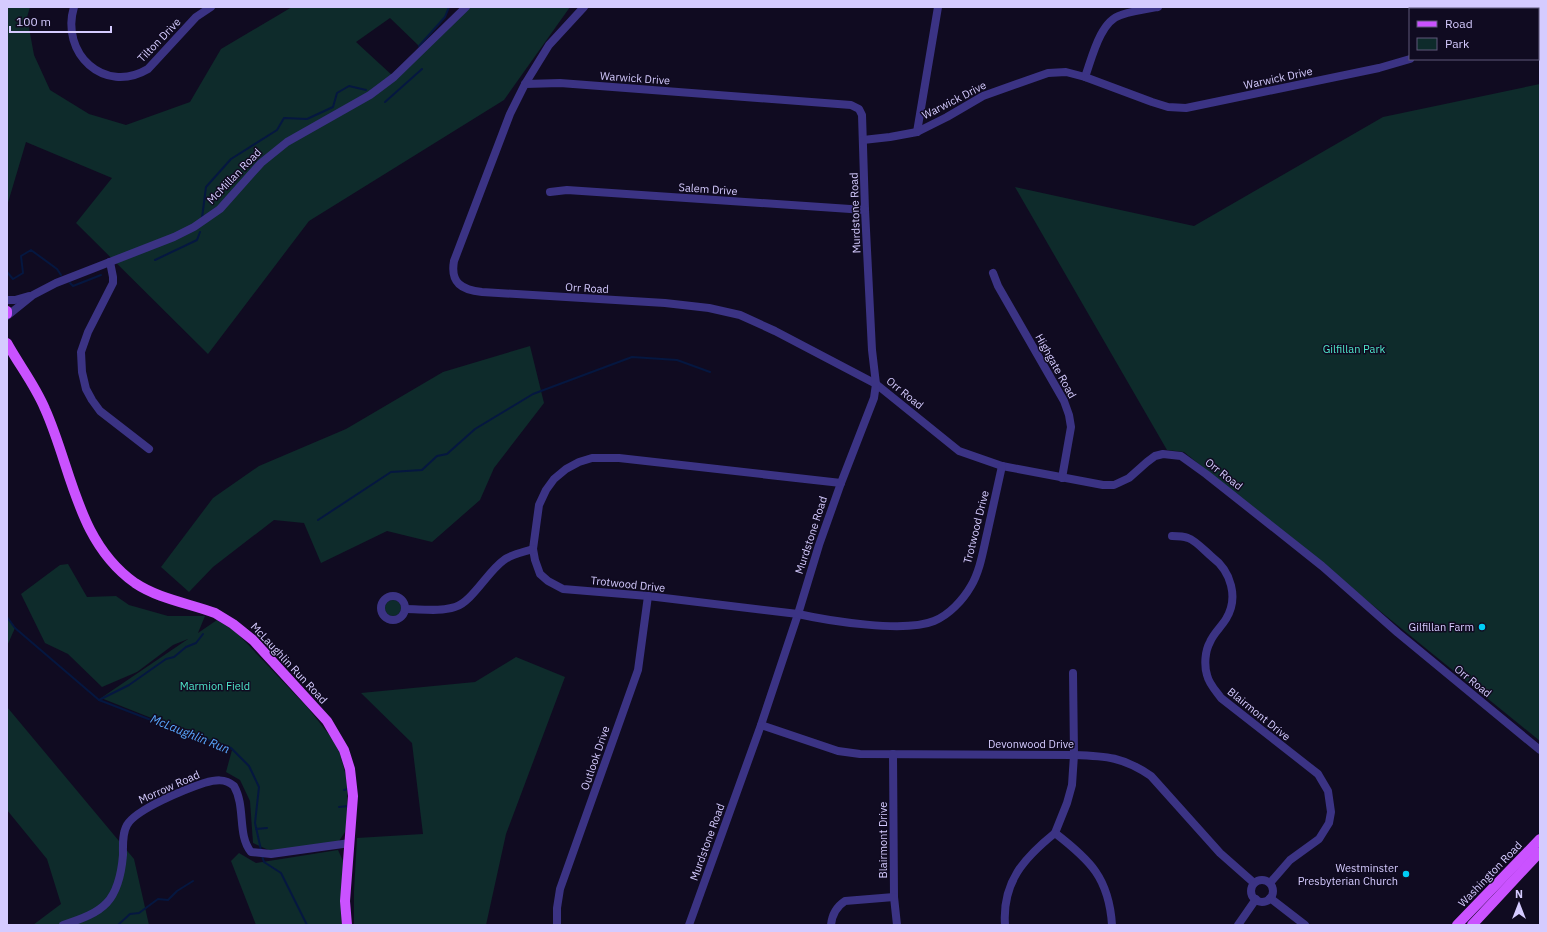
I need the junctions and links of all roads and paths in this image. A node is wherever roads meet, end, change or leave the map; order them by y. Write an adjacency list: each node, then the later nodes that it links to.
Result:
1 (74, 7): 2 (street, Tilton Drive)
2 (211, 7)
3 (466, 7): 14 (street, McMillan Road)
4 (584, 7): 9 (street, Orr Road)
5 (938, 7): 10 (street)
6 (1158, 7): 8 (street)
7 (1409, 59): 8 (street, Warwick Drive)
8 (1085, 77): 10 (street, Warwick Drive)
9 (525, 84): 11 (street, Warwick Drive); 23 (street, Orr Road)
10 (918, 132): 11 (street, Warwick Drive)
11 (863, 140): 13 (street, Murdstone Road)
12 (550, 192): 13 (street, Salem Drive)
13 (865, 210): 23 (street, Murdstone Road)
14 (110, 262): 16 (street, McMillan Road); 24 (street)
15 (993, 273): 26 (street, Highgate Road)
16 (33, 295): 17 (street, McMillan Road); 19 (street, McMillan Road)
17 (7, 300)
18 (7, 311): 19 (main road)
19 (7, 315)
20 (7, 343): 22 (main road, McLaughlin Run Road)
21 (7, 354): 22 (main road, McLaughlin Run Road)
22 (21, 366): 40 (main road, McLaughlin Run Road)
23 (876, 384): 25 (street, Orr Road); 27 (street, Murdstone Road)
24 (149, 449)
25 (1002, 466): 26 (street, Orr Road); 32 (street, Trotwood Drive)
26 (1062, 478): 35 (street, Orr Road)
27 (840, 483): 29 (street, Trotwood Drive); 32 (street, Murdstone Road)
28 (1172, 536): 43 (street, Blairmont Drive)
29 (533, 549): 30 (street, Trotwood Drive); 31 (street)
30 (648, 596): 32 (street, Trotwood Drive); 49 (street, Outlook Drive)
31 (405, 609)
32 (798, 614): 34 (street, Murdstone Road)
33 (1073, 673): 37 (street)
34 (760, 725): 36 (street, Devonwood Drive); 50 (street, Murdstone Road)
35 (1540, 750)
36 (893, 754): 37 (street, Devonwood Drive); 44 (street, Blairmont Drive)
37 (1074, 755): 38 (street); 42 (street, Devonwood Drive)
38 (1055, 833): 53 (street); 54 (street)
39 (1540, 839): 57 (main road, Washington Road)
40 (350, 843): 47 (street, Morrow Road); 48 (main road, McLaughlin Run Road)
41 (1540, 852): 58 (main road, Washington Road)
42 (1254, 883): 43 (street); 46 (street)
43 (1270, 883): 45 (street)
44 (894, 897): 51 (street); 52 (street, Blairmont Drive)
45 (1270, 898): 46 (street); 56 (street)
46 (1256, 899): 55 (street)
47 (63, 925)
48 (347, 925)
49 (557, 925)
50 (689, 925)
51 (831, 925)
52 (897, 925)
53 (1005, 925)
54 (1112, 925)
55 (1238, 925)
56 (1305, 925)
57 (1457, 925)
58 (1472, 925)

